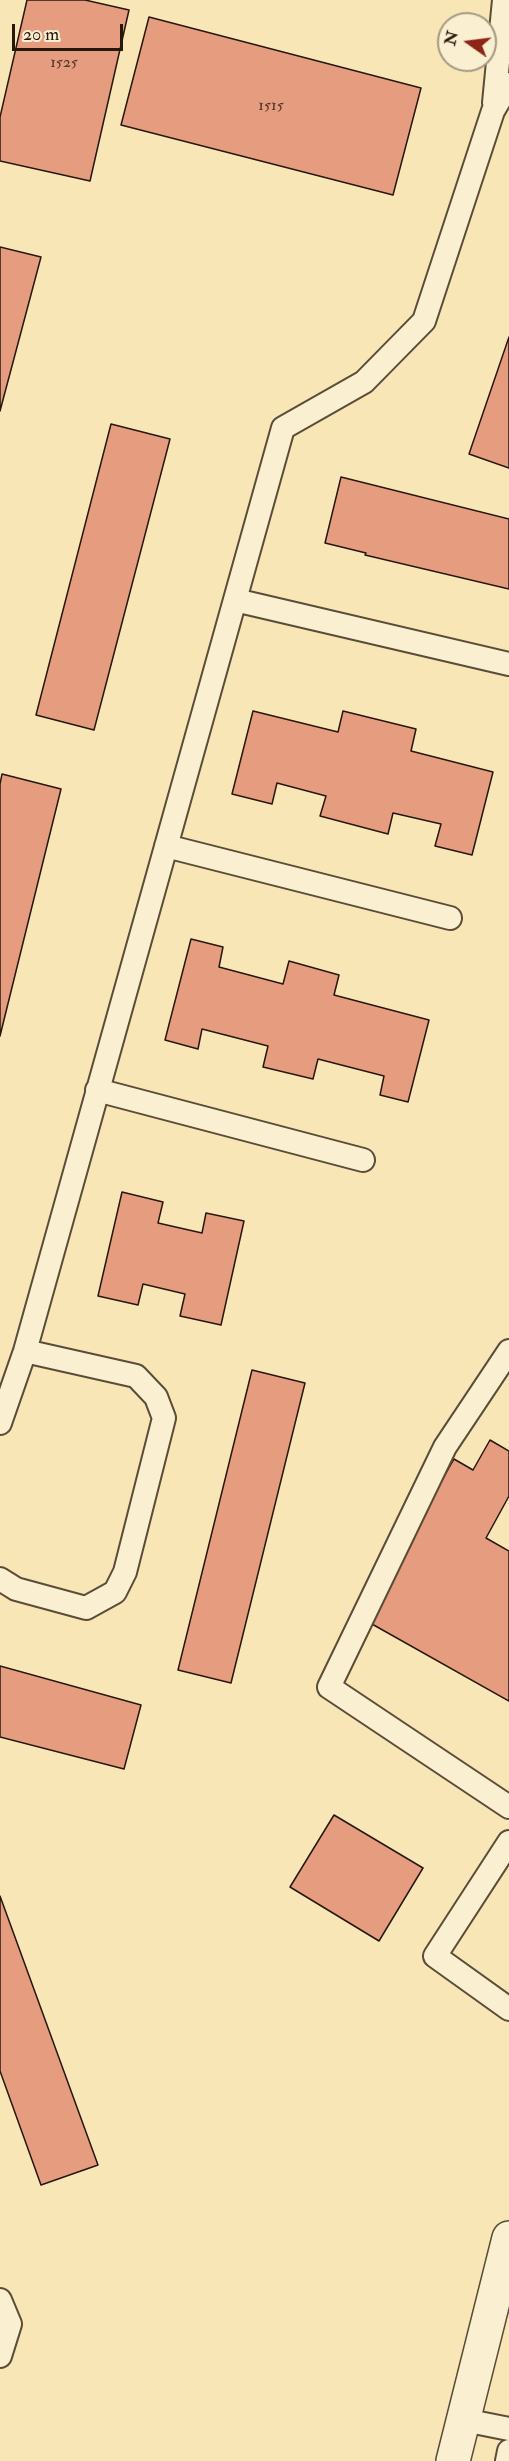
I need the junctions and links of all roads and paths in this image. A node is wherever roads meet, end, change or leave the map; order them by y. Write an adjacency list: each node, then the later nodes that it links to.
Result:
1 (504, 0): 3 (lane)
2 (509, 84): 3 (lane)
3 (493, 111): 4 (lane)
4 (235, 600): 5 (lane); 6 (lane)
5 (509, 664)
6 (166, 846): 7 (lane); 8 (lane)
7 (450, 918)
8 (97, 1090): 9 (lane); 10 (lane)
9 (363, 1160)
10 (25, 1351): 12 (lane); 13 (lane)
11 (509, 1351): 14 (lane)
12 (0, 1423)
13 (0, 1579)
14 (509, 1807)
15 (509, 1842): 16 (lane)
16 (509, 2009)
17 (509, 2238): 20 (street)
18 (0, 2300): 19 (lane)
19 (0, 2356)
20 (464, 2420): 21 (lane); 23 (street)
21 (509, 2429)
22 (509, 2451): 24 (lane)
23 (453, 2461)
24 (507, 2461)

